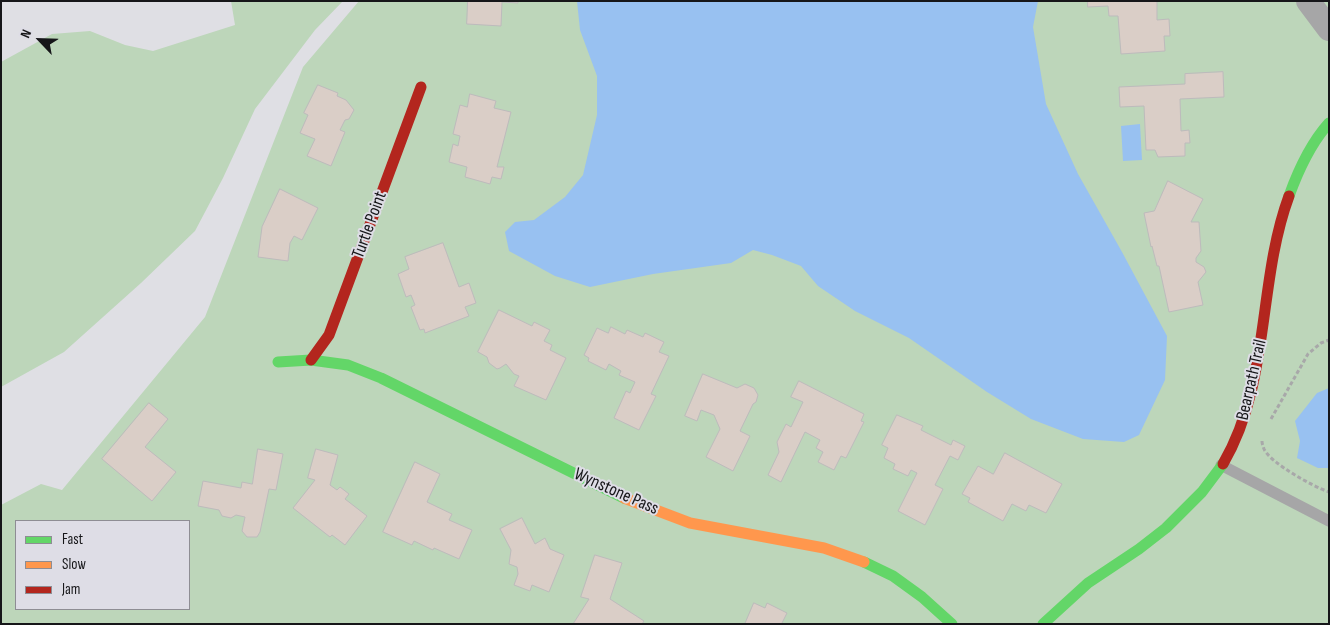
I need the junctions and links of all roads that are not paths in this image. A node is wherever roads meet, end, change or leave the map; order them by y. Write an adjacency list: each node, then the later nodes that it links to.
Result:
1 (1308, 1): 2 (street)
2 (1329, 29)
3 (422, 86): 5 (street, Turtle Point)
4 (1329, 123): 7 (street, Bearpath Trail)
5 (311, 360): 6 (street, Wynstone Pass); 9 (street, Wynstone Pass)
6 (278, 362)
7 (1221, 465): 8 (lane); 10 (street, Bearpath Trail)
8 (1329, 521)
9 (952, 624)
10 (1044, 624)

